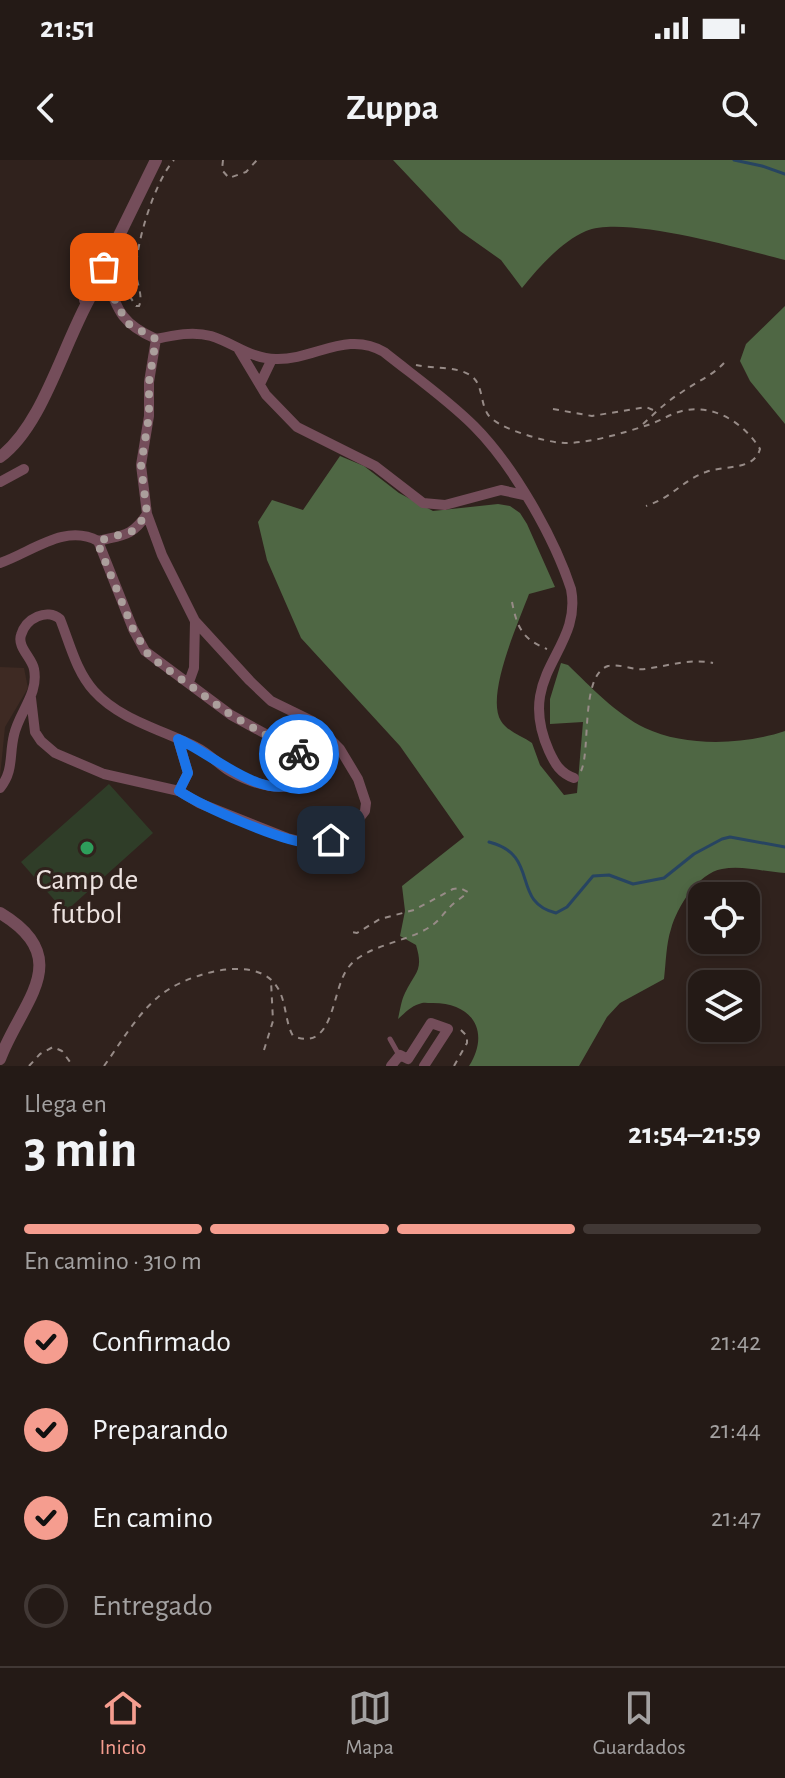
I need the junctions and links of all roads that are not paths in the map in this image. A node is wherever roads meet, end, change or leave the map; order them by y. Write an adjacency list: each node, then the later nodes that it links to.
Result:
1 (156, 160): 2 (street)
2 (99, 278): 3 (street); 7 (street)
3 (156, 339): 4 (street); 14 (street)
4 (239, 350): 5 (street); 6 (street)
5 (272, 359): 6 (street); 9 (street)
6 (260, 384): 12 (street)
7 (4, 454): 8 (street)
8 (0, 466)
9 (507, 467): 12 (street); 13 (street)
10 (24, 469): 11 (street)
11 (0, 482)
12 (501, 490): 13 (street)
13 (524, 495): 21 (street)
14 (147, 514): 15 (street); 17 (street)
15 (98, 541): 16 (street); 18 (street)
16 (0, 563)
17 (195, 621): 18 (street); 23 (street)
18 (189, 682): 20 (street)
19 (31, 698): 20 (street); 22 (street); 23 (street)
20 (178, 739): 23 (street)
21 (574, 778)
22 (0, 788)
23 (179, 791)
24 (0, 913): 27 (street)
25 (390, 1039): 26 (lane)
26 (400, 1055): 28 (street); 29 (street)
27 (0, 1059)
28 (391, 1066)
29 (424, 1066)

